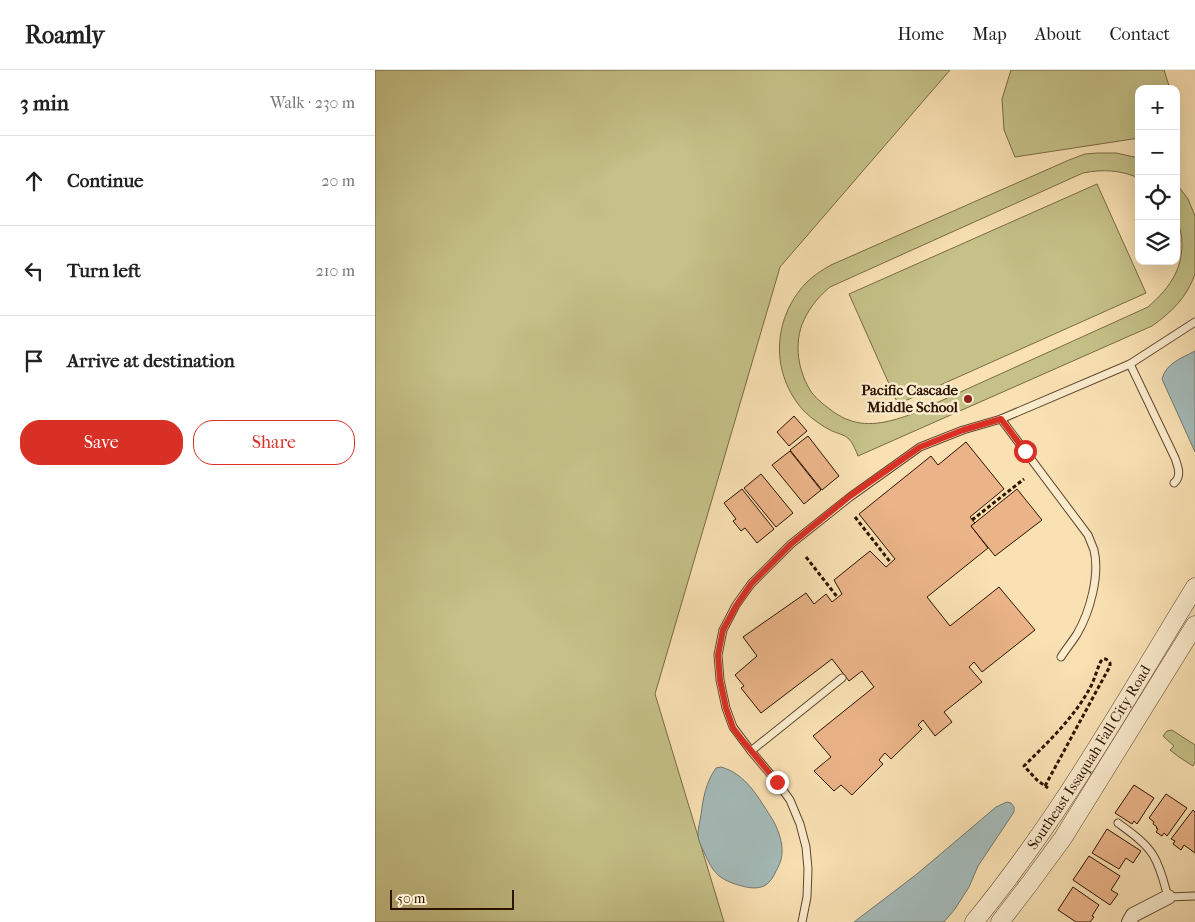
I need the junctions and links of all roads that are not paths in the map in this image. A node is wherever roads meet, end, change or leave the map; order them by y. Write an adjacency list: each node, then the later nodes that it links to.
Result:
1 (1195, 322): 2 (lane)
2 (1129, 364): 3 (lane); 4 (lane)
3 (1001, 419): 7 (lane); 9 (lane)
4 (1174, 484)
5 (1195, 587): 14 (street, Southeast Issaquah Fall City Road)
6 (1195, 625): 15 (street, Southeast Issaquah Fall City Road)
7 (1061, 657)
8 (842, 678): 9 (lane)
9 (751, 751): 13 (lane)
10 (1118, 823): 12 (lane)
11 (1195, 896): 12 (lane)
12 (1167, 897): 16 (street)
13 (802, 922)
14 (974, 922)
15 (1000, 922)
16 (1129, 922)

